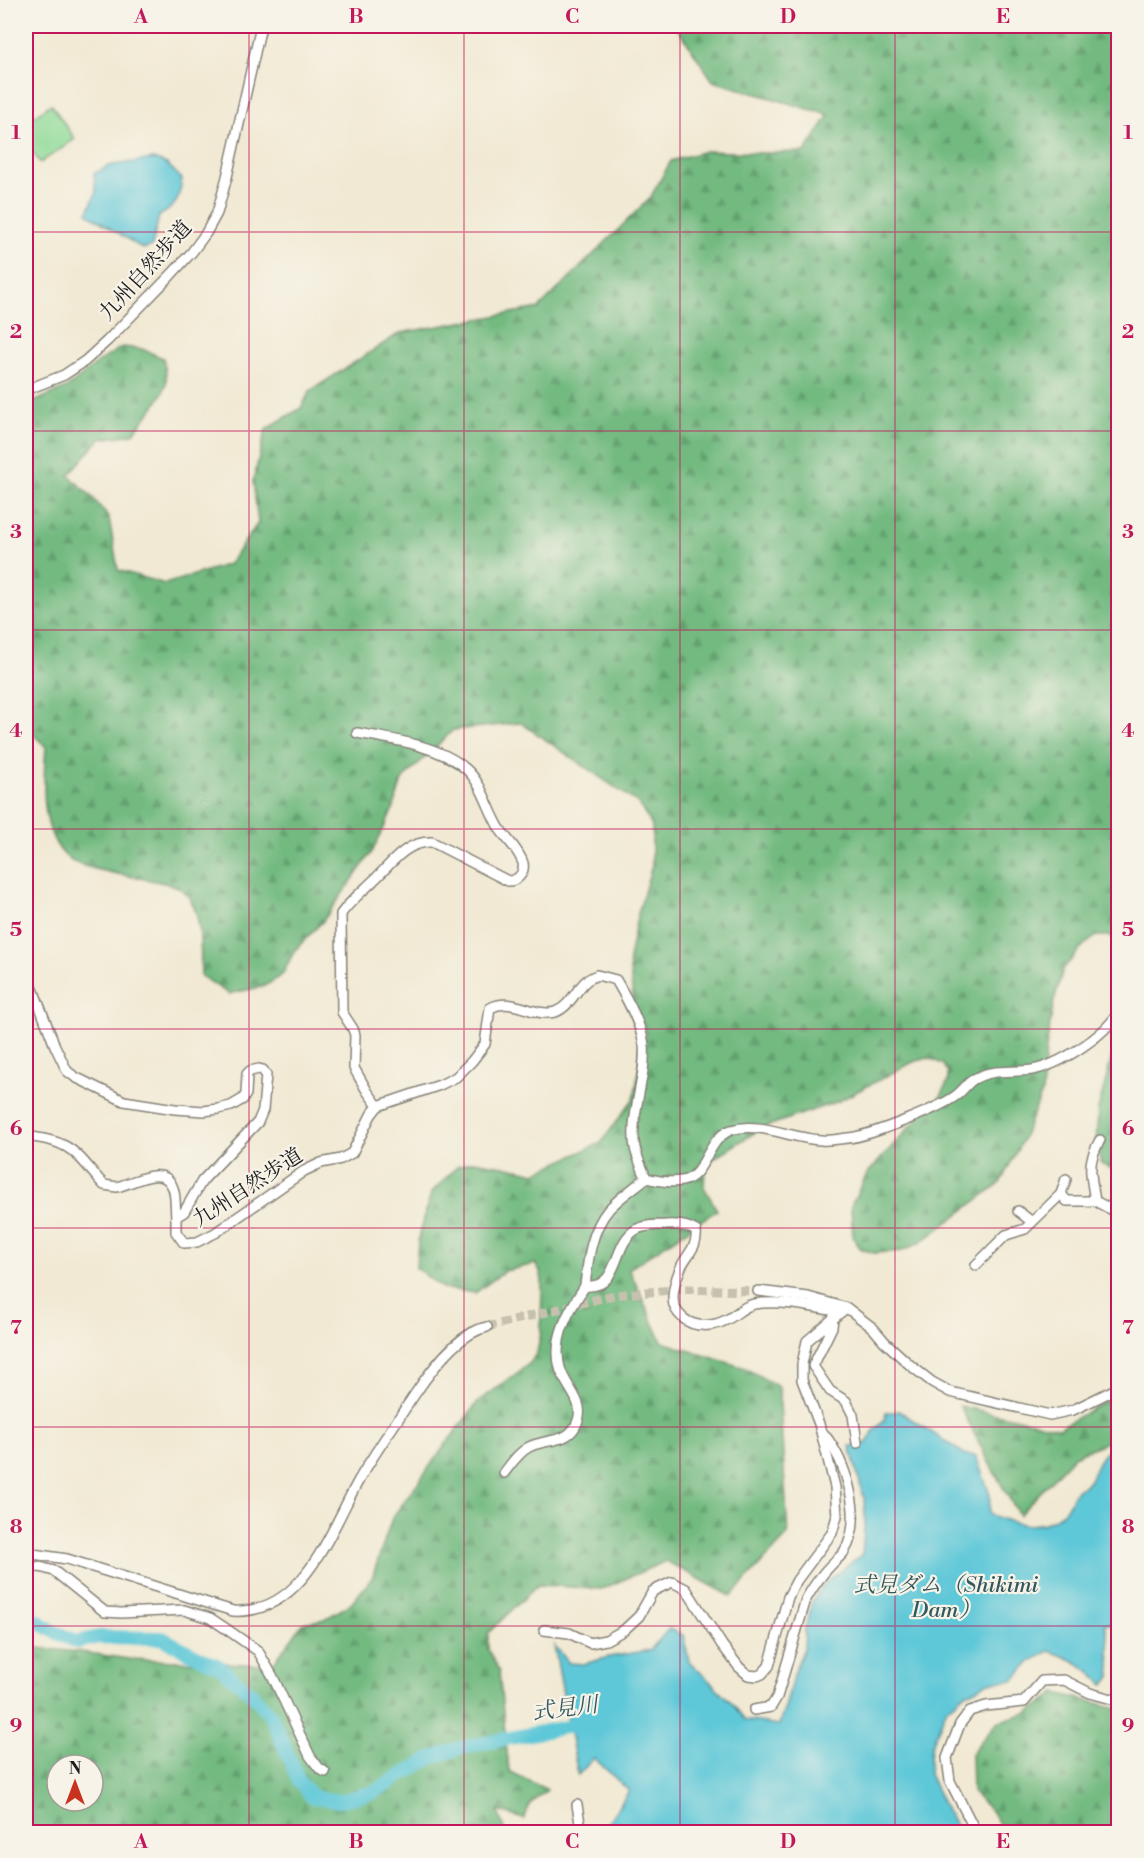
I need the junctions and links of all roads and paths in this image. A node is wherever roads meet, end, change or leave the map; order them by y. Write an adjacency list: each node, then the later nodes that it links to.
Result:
1 (261, 26): 2 (street, 九州自然歩道)
2 (26, 390)
3 (357, 733): 6 (street)
4 (26, 971): 15 (street, 九州自然歩道)
5 (1119, 1013): 9 (street)
6 (378, 1106): 9 (street); 15 (street, 九州自然歩道)
7 (26, 1136): 15 (street)
8 (1100, 1140): 12 (street)
9 (646, 1178): 18 (street)
10 (1066, 1179): 11 (street)
11 (1061, 1194): 12 (street); 16 (street)
12 (1095, 1201): 14 (street)
13 (1018, 1211): 16 (street)
14 (1119, 1213)
15 (176, 1217)
16 (1032, 1222): 17 (street)
17 (976, 1265)
18 (585, 1286): 20 (street); 25 (street)
19 (758, 1291): 20 (street)
20 (840, 1313): 22 (street); 23 (street); 24 (street)
21 (487, 1327): 26 (street)
22 (1119, 1388)
23 (820, 1430): 28 (street); 30 (street)
24 (857, 1443)
25 (504, 1473)
26 (26, 1553)
27 (26, 1568): 31 (street)
28 (544, 1630)
29 (1119, 1696): 34 (street)
30 (754, 1710)
31 (325, 1772)
32 (577, 1805): 33 (street)
33 (579, 1833)
34 (976, 1833)

